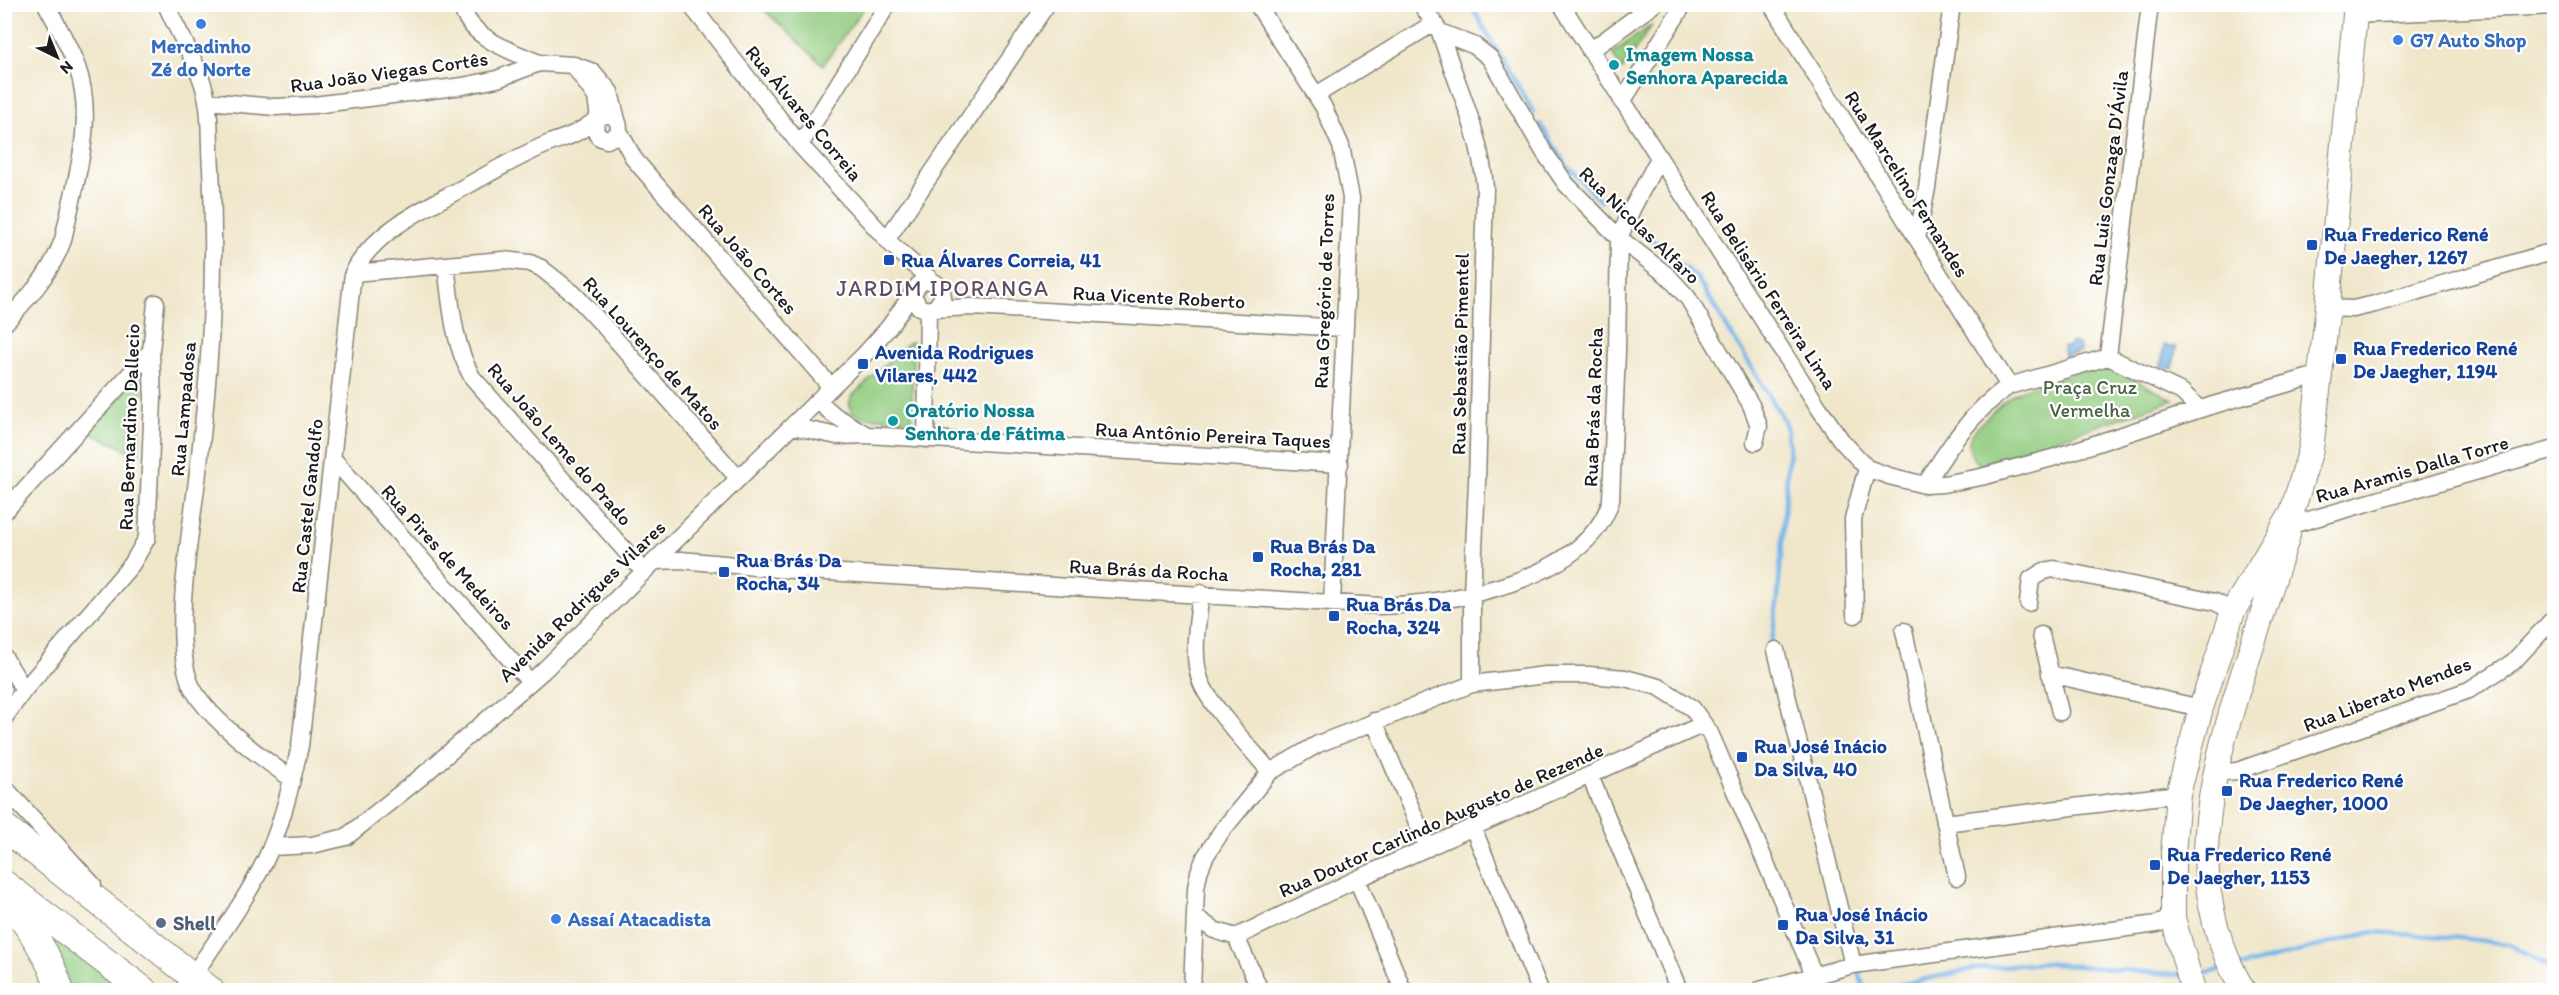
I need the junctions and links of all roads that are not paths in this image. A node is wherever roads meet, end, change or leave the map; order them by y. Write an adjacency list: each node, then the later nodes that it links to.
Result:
1 (46, 4): 37 (street)
2 (166, 4): 21 (street, Rua Lampadosa)
3 (460, 4): 19 (street)
4 (690, 4): 24 (street, Rua Álvares Correia)
5 (888, 4): 24 (street)
6 (1047, 4): 28 (street)
7 (1257, 4): 20 (street, Rua Gregório de Torres)
8 (1421, 4): 17 (street)
9 (1561, 4): 18 (street, Rua Belisário Ferreira Lima)
10 (1654, 4): 18 (street)
11 (1684, 4): 22 (street)
12 (1771, 4): 27 (street, Rua Marcelino Fernandes)
13 (1952, 4): 27 (street)
14 (2150, 4): 41 (street, Rua Luis Gonzaga D'Ávila)
15 (2554, 6): 16 (street)
16 (2355, 10): 35 (main road)
17 (1437, 27): 20 (street); 26 (street, Rua Nicolas Alfaro); 61 (street, Rua Sebastião Pimentel)
18 (1590, 51): 22 (street, Rua Belisário Ferreira Lima)
19 (539, 63): 21 (street, Rua João Viegas Cortês); 23 (street, Rua João Viegas Cortês)
20 (1316, 95): 39 (street, Rua Gregório de Torres)
21 (207, 101): 84 (street, Rua Lampadosa)
22 (1623, 102): 25 (street, Rua Belisário Ferreira Lima)
23 (606, 128): 31 (street); 44 (street, Rua João Cortes)
24 (800, 145): 28 (street, Rua Álvares Correia)
25 (1659, 158): 26 (street, Rua Brás da Rocha); 54 (street, Rua Belisário Ferreira Lima)
26 (1619, 238): 50 (street, Rua Nicolas Alfaro); 61 (street, Rua Brás da Rocha)
27 (1917, 239): 43 (street, Rua Marcelino Fernandes)
28 (889, 242): 32 (street, Rua Álvares Correia)
29 (2554, 251): 35 (street)
30 (446, 266): 31 (street, Rua Lourenço de Matos); 55 (street, Rua Lourenço de Matos); 59 (street, Rua João Leme do Prado)
31 (353, 273): 52 (street, Rua Castel Gandolfo)
32 (926, 288): 34 (street, Rua Vicente Roberto); 36 (street); 36 (street); 38 (street, Avenida Rodrigues Vilares)
33 (156, 303): 40 (street, Rua Bernardino Dallecio)
34 (972, 307): 36 (street, Rua Vicente Roberto); 39 (street, Rua Vicente Roberto)
35 (2328, 308): 42 (main road)
36 (928, 310): 38 (street, Avenida Rodrigues Vilares); 49 (street)
37 (4, 324)
38 (889, 327): 44 (street, Avenida Rodrigues Vilares)
39 (1344, 328): 53 (street, Rua Gregório de Torres)
40 (151, 351): 57 (street); 75 (street, Rua Bernardino Dallecio)
41 (2108, 357): 43 (street); 46 (street)
42 (2321, 374): 46 (street); 58 (main road)
43 (2009, 386): 56 (street)
44 (831, 387): 45 (street, Avenida Rodrigues Vilares)
45 (818, 400): 47 (street, Avenida Rodrigues Vilares); 48 (street, Rua Antônio Pereira Taques)
46 (2199, 409): 56 (street)
47 (792, 426): 48 (street, Rua Antônio Pereira Taques); 55 (street, Avenida Rodrigues Vilares)
48 (867, 435): 49 (street, Rua Antônio Pereira Taques)
49 (926, 439): 53 (street, Rua Antônio Pereira Taques)
50 (1755, 442)
51 (2554, 449): 58 (street, Rua Aramis Dalla Torre)
52 (334, 460): 73 (street, Rua Pires de Medeiros); 84 (street, Rua Castel Gandolfo)
53 (1340, 464): 62 (street, Rua Gregório de Torres)
54 (1867, 468): 56 (street); 65 (street)
55 (738, 477): 59 (street, Avenida Rodrigues Vilares)
56 (1925, 484)
57 (4, 512)
58 (2288, 523): 64 (main road); 68 (main road)
59 (650, 567): 60 (street, Rua Brás da Rocha); 73 (street, Avenida Rodrigues Vilares)
60 (1201, 593): 62 (street, Rua Brás da Rocha); 81 (street)
61 (1472, 594): 62 (street, Rua Brás da Rocha); 74 (street, Rua Sebastião Pimentel)
62 (1332, 603)
63 (2028, 603): 64 (street)
64 (2233, 611): 68 (main road); 76 (main road)
65 (1855, 615)
66 (2554, 618): 82 (street, Rua Liberato Mendes)
67 (1904, 631): 87 (street)
68 (2256, 633): 82 (main road)
69 (2041, 635): 72 (street)
70 (1776, 651): 101 (street)
71 (4, 657): 75 (street)
72 (2050, 674): 76 (street); 77 (street)
73 (531, 682): 90 (street, Avenida Rodrigues Vilares)
74 (1473, 684): 79 (street); 80 (street)
75 (24, 690): 78 (street, Rua Bernardino Dallecio)
76 (2201, 708): 86 (main road)
77 (2060, 712)
78 (4, 718)
79 (1374, 721): 81 (street); 91 (street)
80 (1704, 724): 83 (street, Rua Doutor Carlindo Augusto de Rezende); 102 (street)
81 (1270, 772): 96 (street)
82 (2214, 772): 99 (main road)
83 (1590, 776): 89 (street, Rua Doutor Carlindo Augusto de Rezende); 112 (street)
84 (292, 779): 90 (street, Rua Castel Gandolfo)
85 (4, 787): 98 (street)
86 (2178, 794): 87 (street); 97 (main road)
87 (1945, 823): 92 (street)
88 (4, 827): 98 (main road)
89 (1473, 828): 91 (street, Rua Doutor Carlindo Augusto de Rezende); 111 (street)
90 (271, 847): 104 (street, Rua Castel Gandolfo)
91 (1428, 848): 93 (street, Rua Doutor Carlindo Augusto de Rezende)
92 (1957, 877)
93 (1357, 879): 100 (street, Rua Doutor Carlindo Augusto de Rezende); 110 (street)
94 (4, 884): 107 (main road)
95 (4, 894): 106 (main road)
96 (1197, 918): 100 (street); 108 (street)
97 (2173, 918): 99 (main road); 101 (street); 103 (main road)
98 (128, 927): 104 (main road)
99 (2215, 928): 105 (main road)
100 (1236, 937): 109 (street)
101 (1853, 965): 102 (street)
102 (1814, 975): 113 (street)
103 (2189, 980)
104 (195, 986)
105 (2240, 986)
106 (60, 990)
107 (143, 990)
108 (1192, 990)
109 (1260, 990)
110 (1403, 990)
111 (1540, 990)
112 (1679, 990)
113 (1760, 990)

